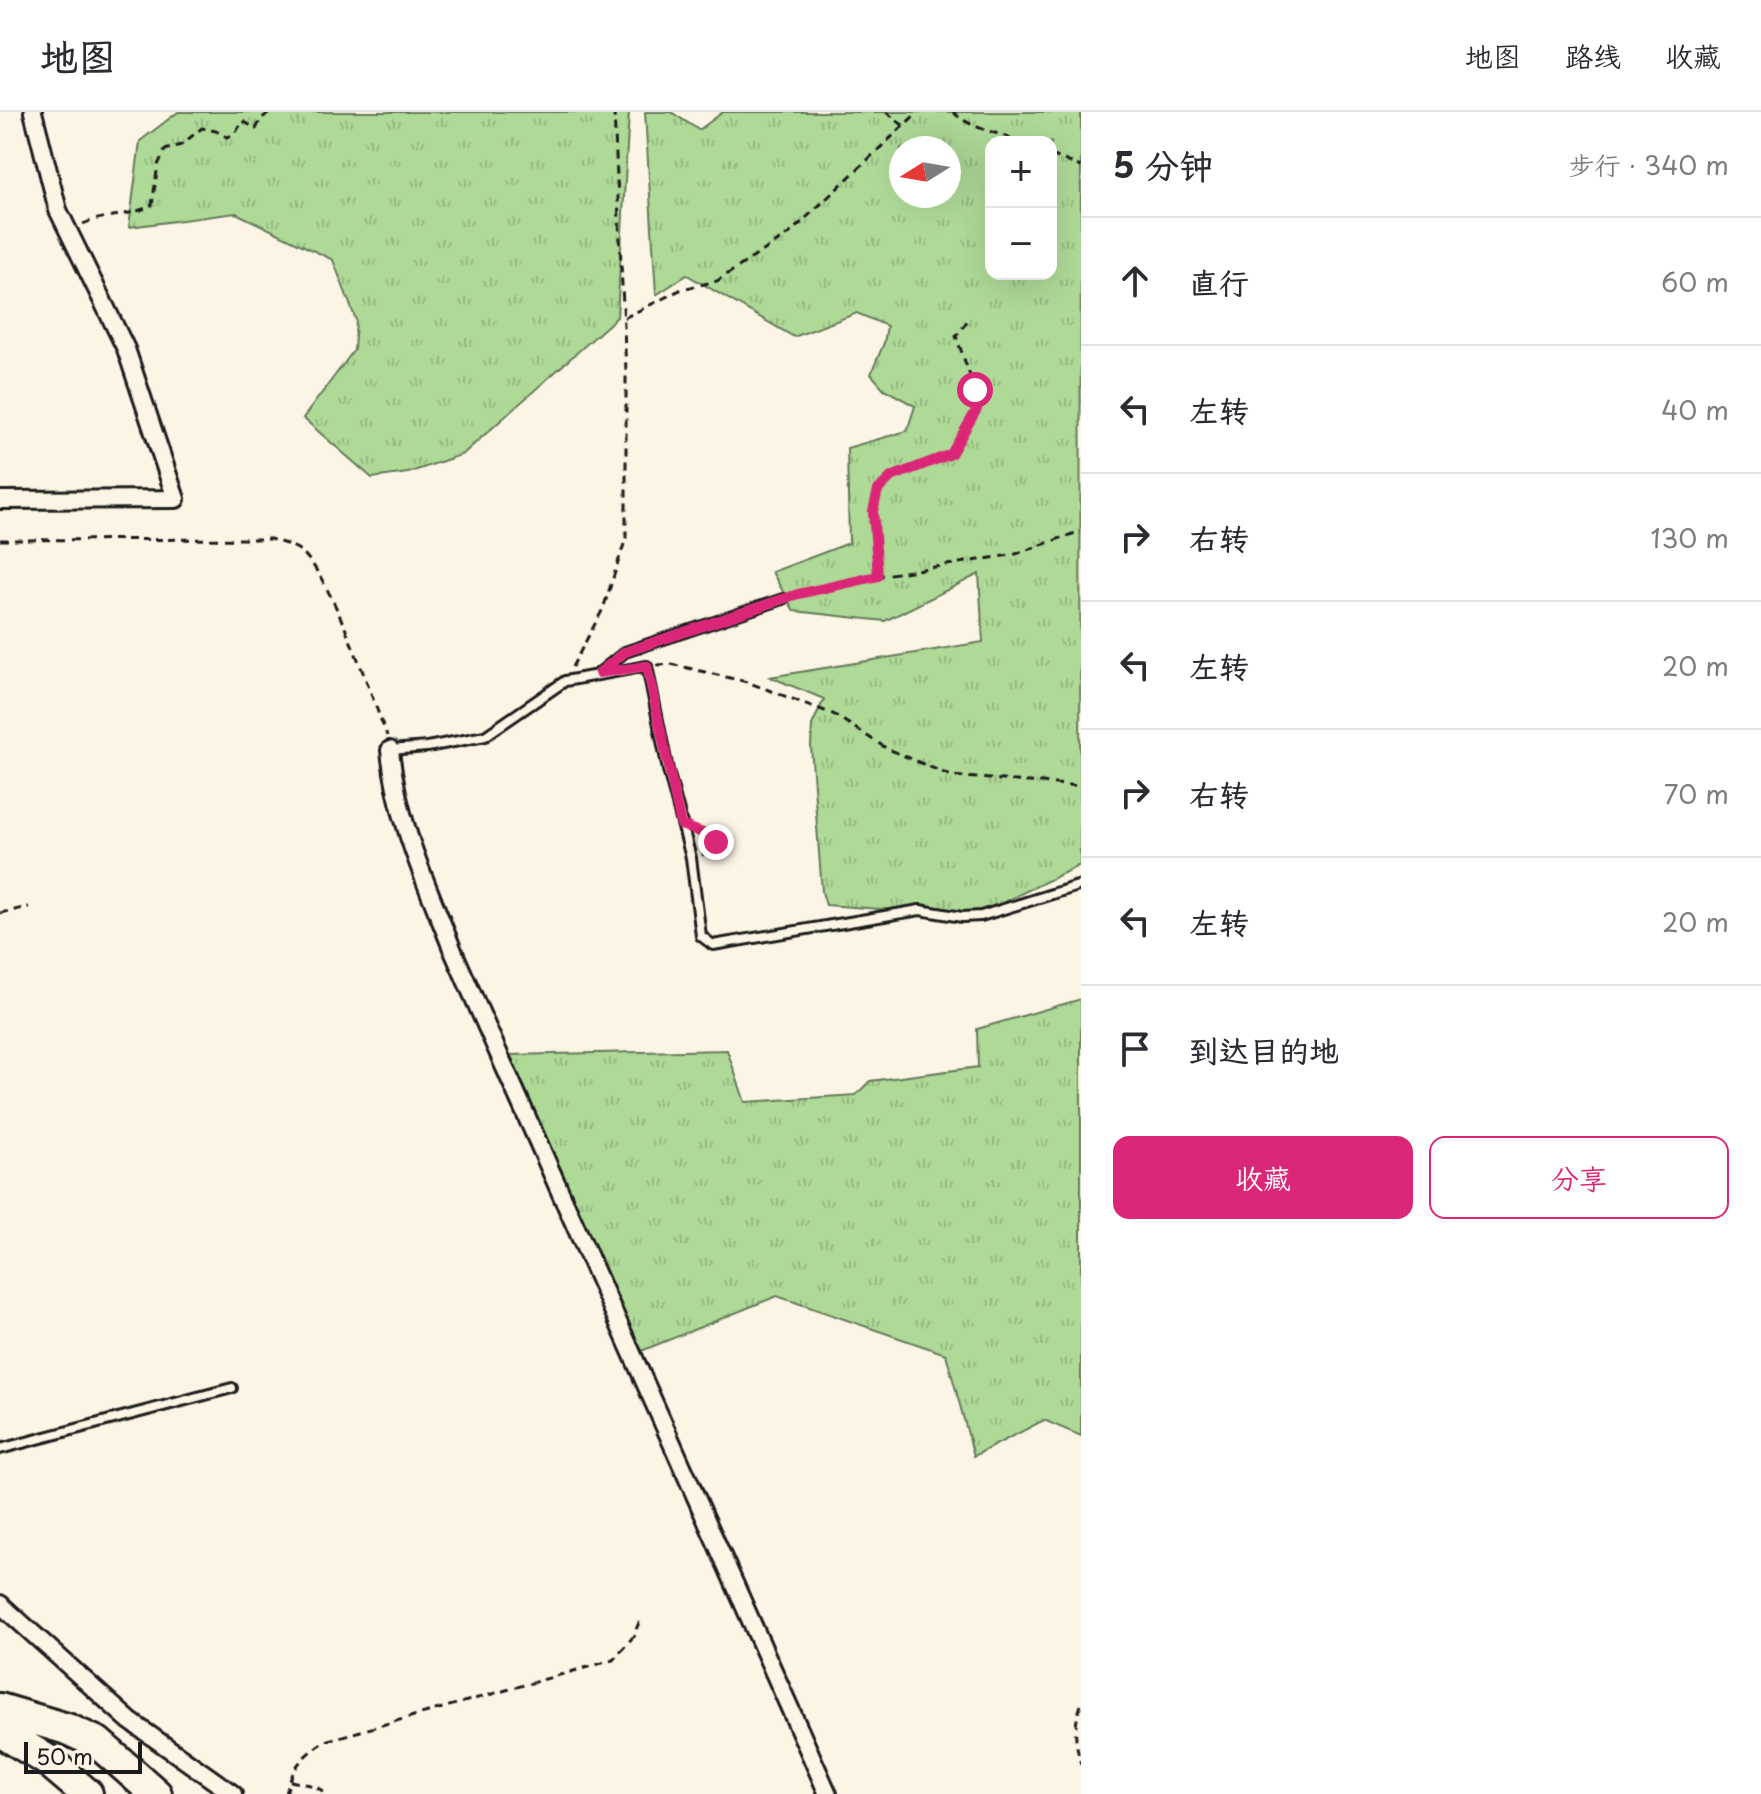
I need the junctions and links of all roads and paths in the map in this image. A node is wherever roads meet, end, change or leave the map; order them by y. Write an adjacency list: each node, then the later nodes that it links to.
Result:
1 (33, 112): 11 (street)
2 (270, 112): 11 (path)
3 (614, 112): 12 (path)
4 (886, 112): 7 (path)
5 (918, 112): 7 (path)
6 (953, 112): 8 (path)
7 (904, 126): 12 (path)
8 (1007, 136)
9 (1057, 157): 10 (path)
10 (1081, 167)
11 (69, 231): 14 (street)
12 (623, 319): 21 (path)
13 (969, 319): 17 (path)
14 (0, 500)
15 (1081, 531): 17 (path)
16 (0, 540): 22 (path)
17 (878, 576): 18 (path)
18 (783, 599): 20 (lane)
19 (647, 666): 20 (lane); 23 (path); 24 (lane)
20 (599, 673): 21 (lane)
21 (565, 681): 22 (lane)
22 (390, 750): 45 (street)
23 (1081, 786)
24 (681, 825): 25 (lane); 25 (path)
25 (691, 858): 26 (lane)
26 (1081, 885)
27 (29, 907): 28 (path)
28 (0, 913)
29 (232, 1388): 30 (lane)
30 (0, 1449)
31 (0, 1604): 42 (street)
32 (640, 1620): 39 (path)
33 (1081, 1705): 38 (path)
34 (0, 1709): 41 (highway)
35 (0, 1731): 37 (highway)
36 (0, 1751): 37 (highway)
37 (47, 1760): 40 (highway)
38 (1081, 1764)
39 (289, 1781): 43 (path); 44 (path)
40 (87, 1794)
41 (156, 1794)
42 (233, 1794)
43 (286, 1794)
44 (327, 1794)
45 (828, 1794)

